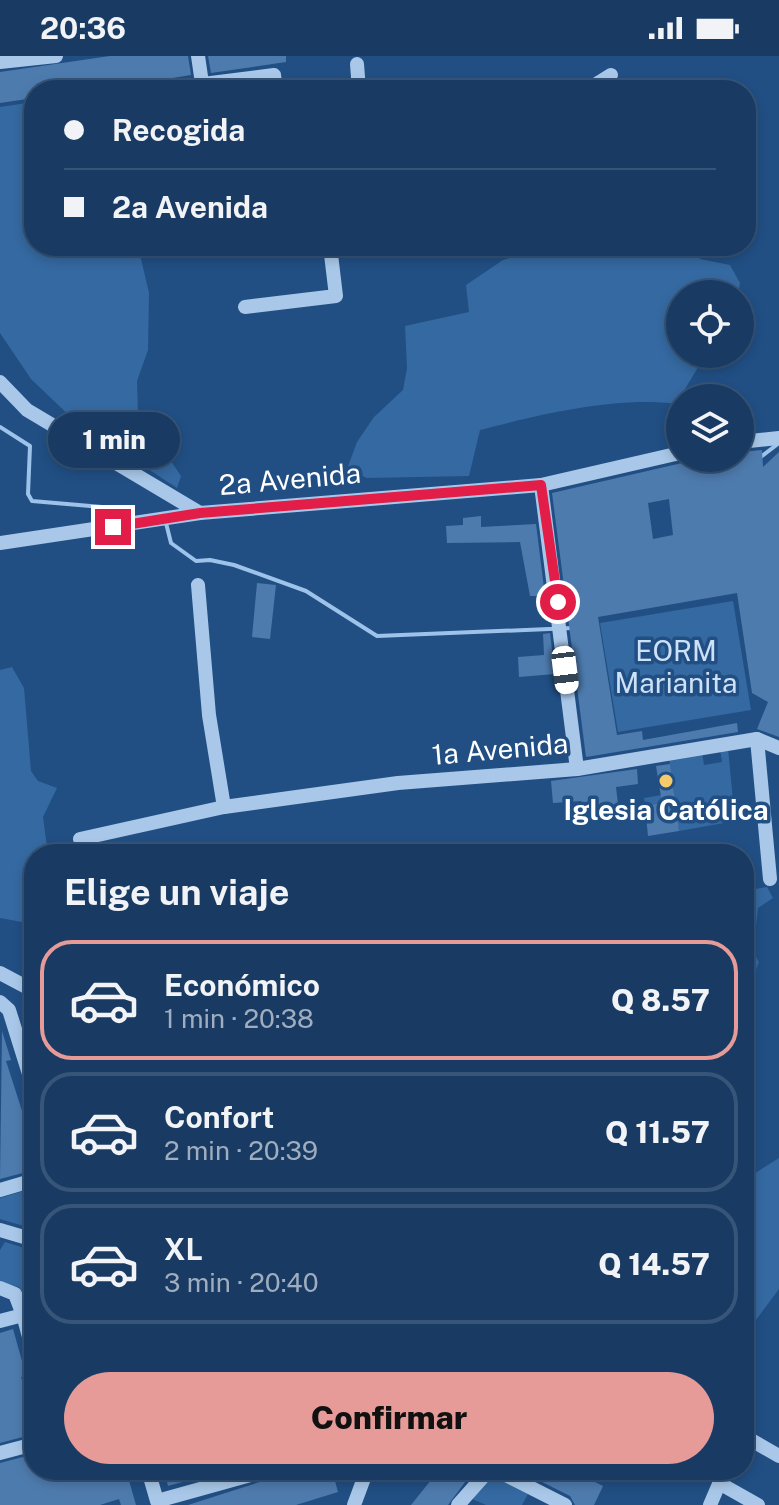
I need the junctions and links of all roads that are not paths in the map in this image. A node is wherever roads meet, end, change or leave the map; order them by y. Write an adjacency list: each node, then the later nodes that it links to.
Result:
1 (56, 56): 3 (street)
2 (198, 56): 6 (street)
3 (1, 62)
4 (357, 64): 9 (street)
5 (611, 75): 10 (street)
6 (201, 80)
7 (244, 80): 8 (street)
8 (275, 80)
9 (358, 80)
10 (603, 80)
11 (331, 256): 12 (street)
12 (245, 307)
13 (0, 382): 18 (street)
14 (779, 438): 15 (street)
15 (754, 441)
16 (666, 456): 17 (street, 2a Avenida)
17 (541, 485): 18 (street, 2a Avenida); 23 (street)
18 (200, 513): 19 (street, 2a Avenida)
19 (0, 543)
20 (198, 585): 24 (street)
21 (757, 739): 22 (street); 23 (street, 1a Avenida); 26 (street)
22 (779, 748)
23 (577, 769): 24 (street, 1a Avenida)
24 (224, 807): 25 (street, 1a Avenida)
25 (80, 839)
26 (773, 843): 27 (street)
27 (770, 879)
28 (0, 973): 29 (street)
29 (24, 986)
30 (0, 1002): 32 (street)
31 (24, 1040): 32 (street)
32 (19, 1041): 33 (street)
33 (24, 1057)
34 (24, 1183): 35 (street)
35 (0, 1190)
36 (0, 1230): 37 (street)
37 (24, 1237)
38 (0, 1288): 39 (street)
39 (23, 1315): 40 (street); 41 (street)
40 (24, 1319)
41 (0, 1321)
42 (754, 1442): 45 (street)
43 (24, 1447): 44 (street)
44 (0, 1453)
45 (779, 1456)
46 (151, 1480): 54 (street)
47 (218, 1480): 54 (street)
48 (364, 1480): 53 (street)
49 (480, 1480): 55 (street)
50 (516, 1480): 56 (street)
51 (720, 1480): 57 (street)
52 (727, 1480): 58 (street)
53 (357, 1502)
54 (157, 1503)
55 (458, 1505)
56 (565, 1505)
57 (710, 1505)
58 (758, 1505)

